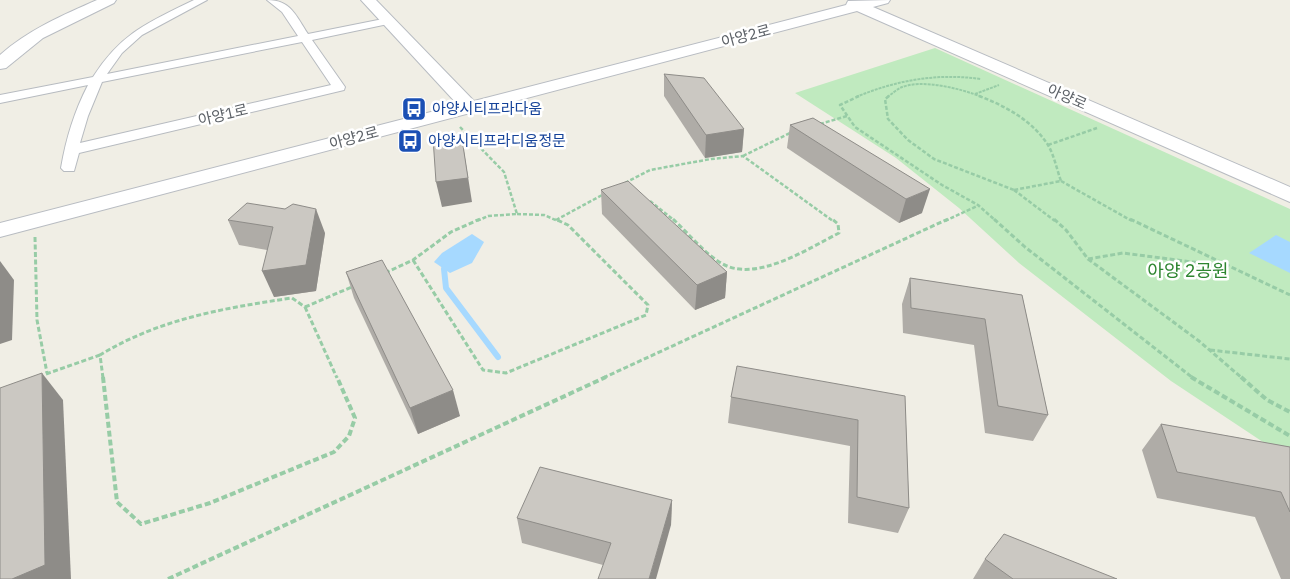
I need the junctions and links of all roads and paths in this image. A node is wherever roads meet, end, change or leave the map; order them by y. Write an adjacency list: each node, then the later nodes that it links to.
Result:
1 (87, 0): 9 (street)
2 (109, 0): 11 (street)
3 (202, 0): 12 (street)
4 (272, 0): 10 (street, 아양1로)
5 (368, 0): 8 (street)
6 (883, 0): 7 (street, 아양2로)
7 (851, 3): 17 (street, 아양2로); 31 (street, 아양로)
8 (388, 21): 10 (street); 17 (street)
9 (8, 37)
10 (306, 38): 12 (street); 24 (street, 아양1로)
11 (0, 64)
12 (97, 80): 16 (street); 24 (street)
13 (985, 80): 18 (path)
14 (994, 81): 15 (path)
15 (974, 94): 23 (path); 29 (path)
16 (0, 99)
17 (470, 108): 36 (street, 아양2로)
18 (848, 116): 21 (path); 33 (path)
19 (1090, 123): 23 (path)
20 (460, 126): 34 (path)
21 (812, 126)
22 (794, 132): 25 (path)
23 (1048, 145): 27 (path)
24 (71, 150): 26 (street)
25 (743, 156): 28 (path); 32 (path)
26 (69, 168)
27 (1061, 180): 29 (path); 40 (path)
28 (631, 189)
29 (1014, 190): 38 (path)
30 (606, 193): 35 (path)
31 (1290, 195)
32 (646, 199)
33 (978, 205): 51 (path); 52 (path)
34 (516, 214): 35 (path); 39 (path)
35 (556, 220): 39 (path)
36 (35, 222): 37 (street, 아양2로); 48 (path)
37 (0, 230)
38 (1088, 259): 40 (path); 45 (path)
39 (413, 260): 41 (path)
40 (1226, 267): 43 (path)
41 (381, 275)
42 (356, 286): 44 (path)
43 (1290, 295)
44 (305, 307): 46 (path); 46 (path)
45 (1209, 350): 47 (path); 50 (path)
46 (100, 354): 48 (path)
47 (1290, 359)
48 (47, 373): 49 (path)
49 (40, 379)
50 (1290, 412)
51 (1290, 436)
52 (168, 579)

